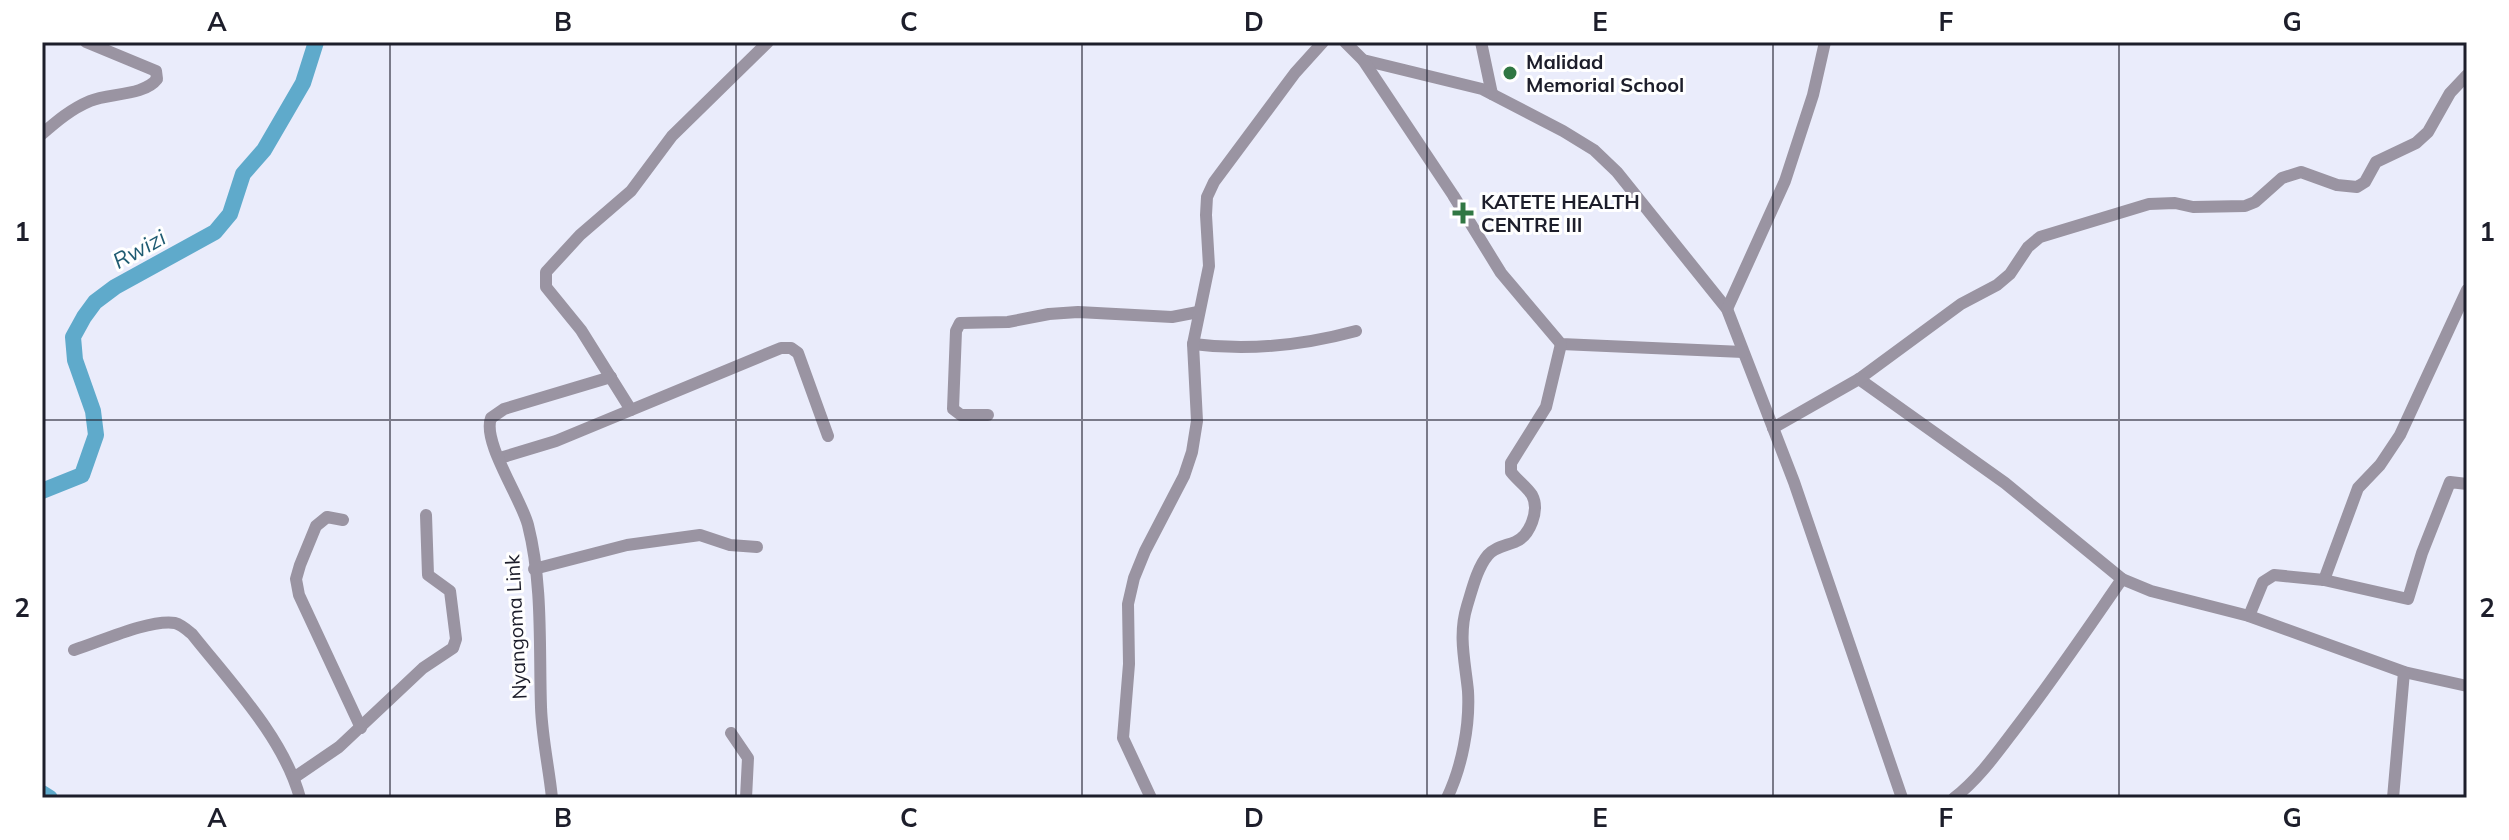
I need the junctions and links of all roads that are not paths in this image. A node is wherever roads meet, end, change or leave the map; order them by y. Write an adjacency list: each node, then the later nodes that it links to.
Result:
1 (86, 42): 10 (street)
2 (768, 42): 18 (street)
3 (1323, 42): 13 (street)
4 (1345, 42): 7 (street)
5 (1481, 42): 9 (street)
6 (1825, 42): 12 (street)
7 (1363, 60): 9 (street); 16 (street)
8 (2467, 75): 19 (street)
9 (1492, 94): 12 (street)
10 (42, 134)
11 (2467, 290): 31 (street)
12 (1727, 309): 17 (street)
13 (1198, 312): 15 (street); 21 (street)
14 (1356, 331): 15 (street)
15 (1193, 344): 42 (street)
16 (1561, 344): 17 (street); 43 (street)
17 (1743, 352): 22 (street)
18 (611, 377): 20 (street); 24 (street, Nyangoma Link)
19 (1859, 379): 22 (street); 30 (street)
20 (631, 410): 23 (street); 24 (street)
21 (988, 415)
22 (1773, 428): 44 (street)
23 (828, 436)
24 (500, 458): 29 (street, Nyangoma Link)
25 (2467, 484): 31 (street)
26 (426, 515): 36 (street)
27 (343, 520): 36 (street)
28 (757, 547): 29 (street)
29 (534, 569): 40 (street, Nyangoma Link)
30 (2122, 579): 32 (street); 45 (street)
31 (2324, 580): 32 (street)
32 (2249, 616): 34 (street)
33 (74, 650): 38 (street)
34 (2404, 672): 35 (street); 46 (street)
35 (2467, 686)
36 (361, 728): 38 (street)
37 (731, 733): 41 (street)
38 (295, 777): 39 (street)
39 (300, 798)
40 (552, 798)
41 (746, 798)
42 (1151, 798)
43 (1447, 798)
44 (1902, 798)
45 (1954, 798)
46 (2393, 798)

